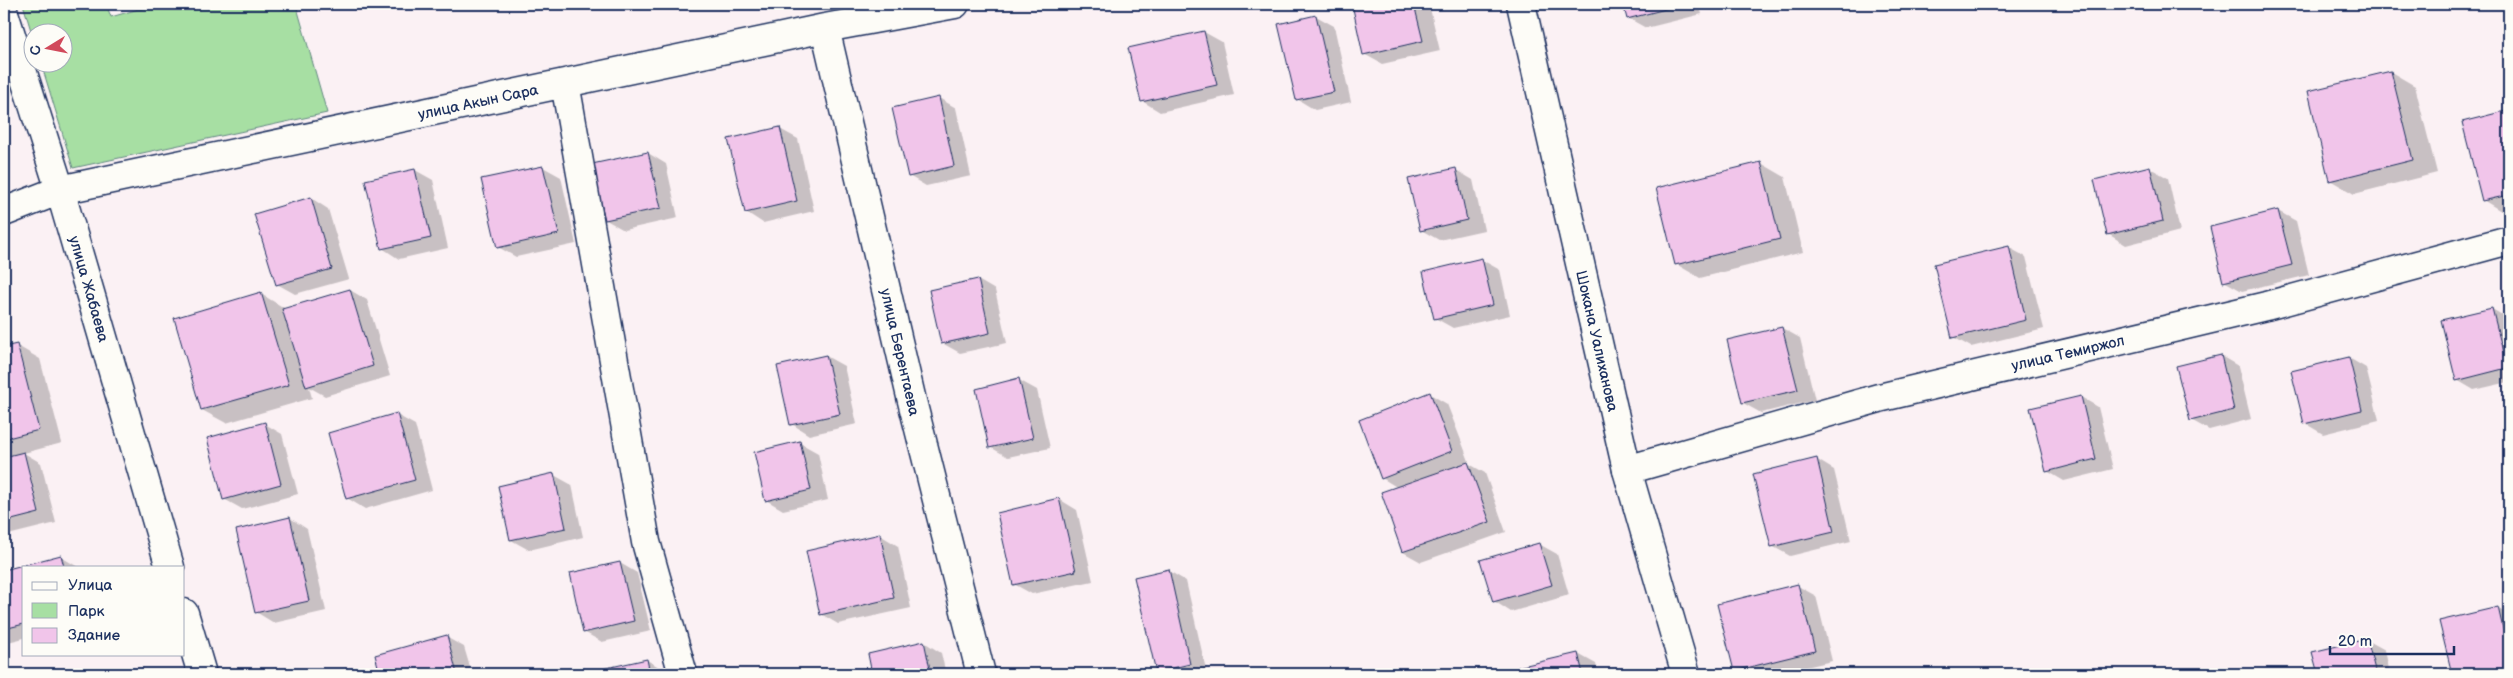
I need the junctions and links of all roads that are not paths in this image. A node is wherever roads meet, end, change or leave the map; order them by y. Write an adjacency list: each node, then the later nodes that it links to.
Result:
1 (955, 4): 4 (street, улица Акын Сара)
2 (1520, 4): 9 (street, Шокана Уалиханова)
3 (4, 13): 6 (street, улица Жабаева)
4 (825, 28): 5 (street, улица Акын Сара); 14 (street, улица Берентаева)
5 (566, 83): 6 (street, улица Акын Сара); 13 (street)
6 (60, 190): 7 (street, улица Акын Сара); 10 (street, улица Жабаева)
7 (4, 212)
8 (2509, 240): 9 (street, улица Темиржол)
9 (1627, 470): 15 (street, Шокана Уалиханова)
10 (170, 566)
11 (185, 616): 12 (street)
12 (202, 674)
13 (683, 674)
14 (981, 674)
15 (1686, 674)

